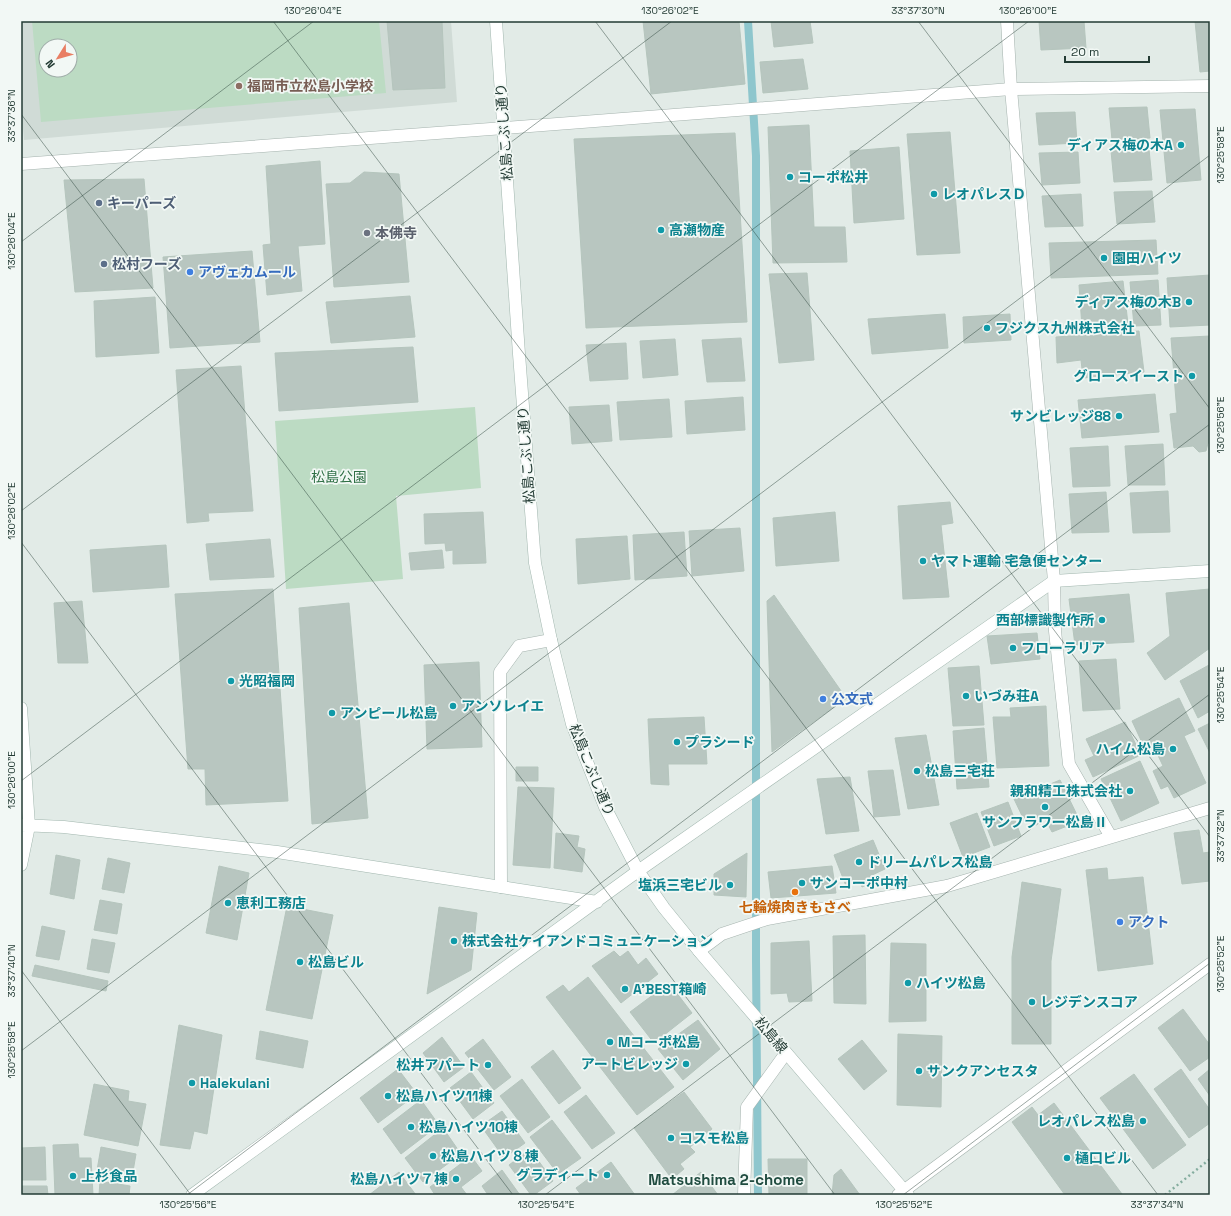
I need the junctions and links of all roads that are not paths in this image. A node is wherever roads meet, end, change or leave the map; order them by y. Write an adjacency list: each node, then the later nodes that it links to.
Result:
1 (496, 21): 5 (street, 松島こぶし通り)
2 (1007, 21): 4 (street)
3 (1210, 86): 4 (street)
4 (1011, 89): 5 (street); 8 (street)
5 (504, 128): 6 (street); 9 (street, 松島こぶし通り)
6 (21, 164)
7 (1210, 571): 8 (street)
8 (1054, 581): 13 (street); 15 (street)
9 (551, 640): 15 (street, 松島こぶし通り); 16 (street)
10 (21, 708): 12 (street)
11 (1210, 808): 13 (street)
12 (25, 826): 14 (street); 16 (street)
13 (1111, 837): 18 (street)
14 (21, 865)
15 (638, 872): 17 (street); 18 (street, 松島線)
16 (501, 887): 17 (street)
17 (597, 902): 22 (street)
18 (699, 950): 20 (street, 松島線)
19 (1210, 964): 21 (street)
20 (786, 1053): 21 (street, 松島線); 23 (street)
21 (904, 1193)
22 (192, 1195)
23 (744, 1195)

